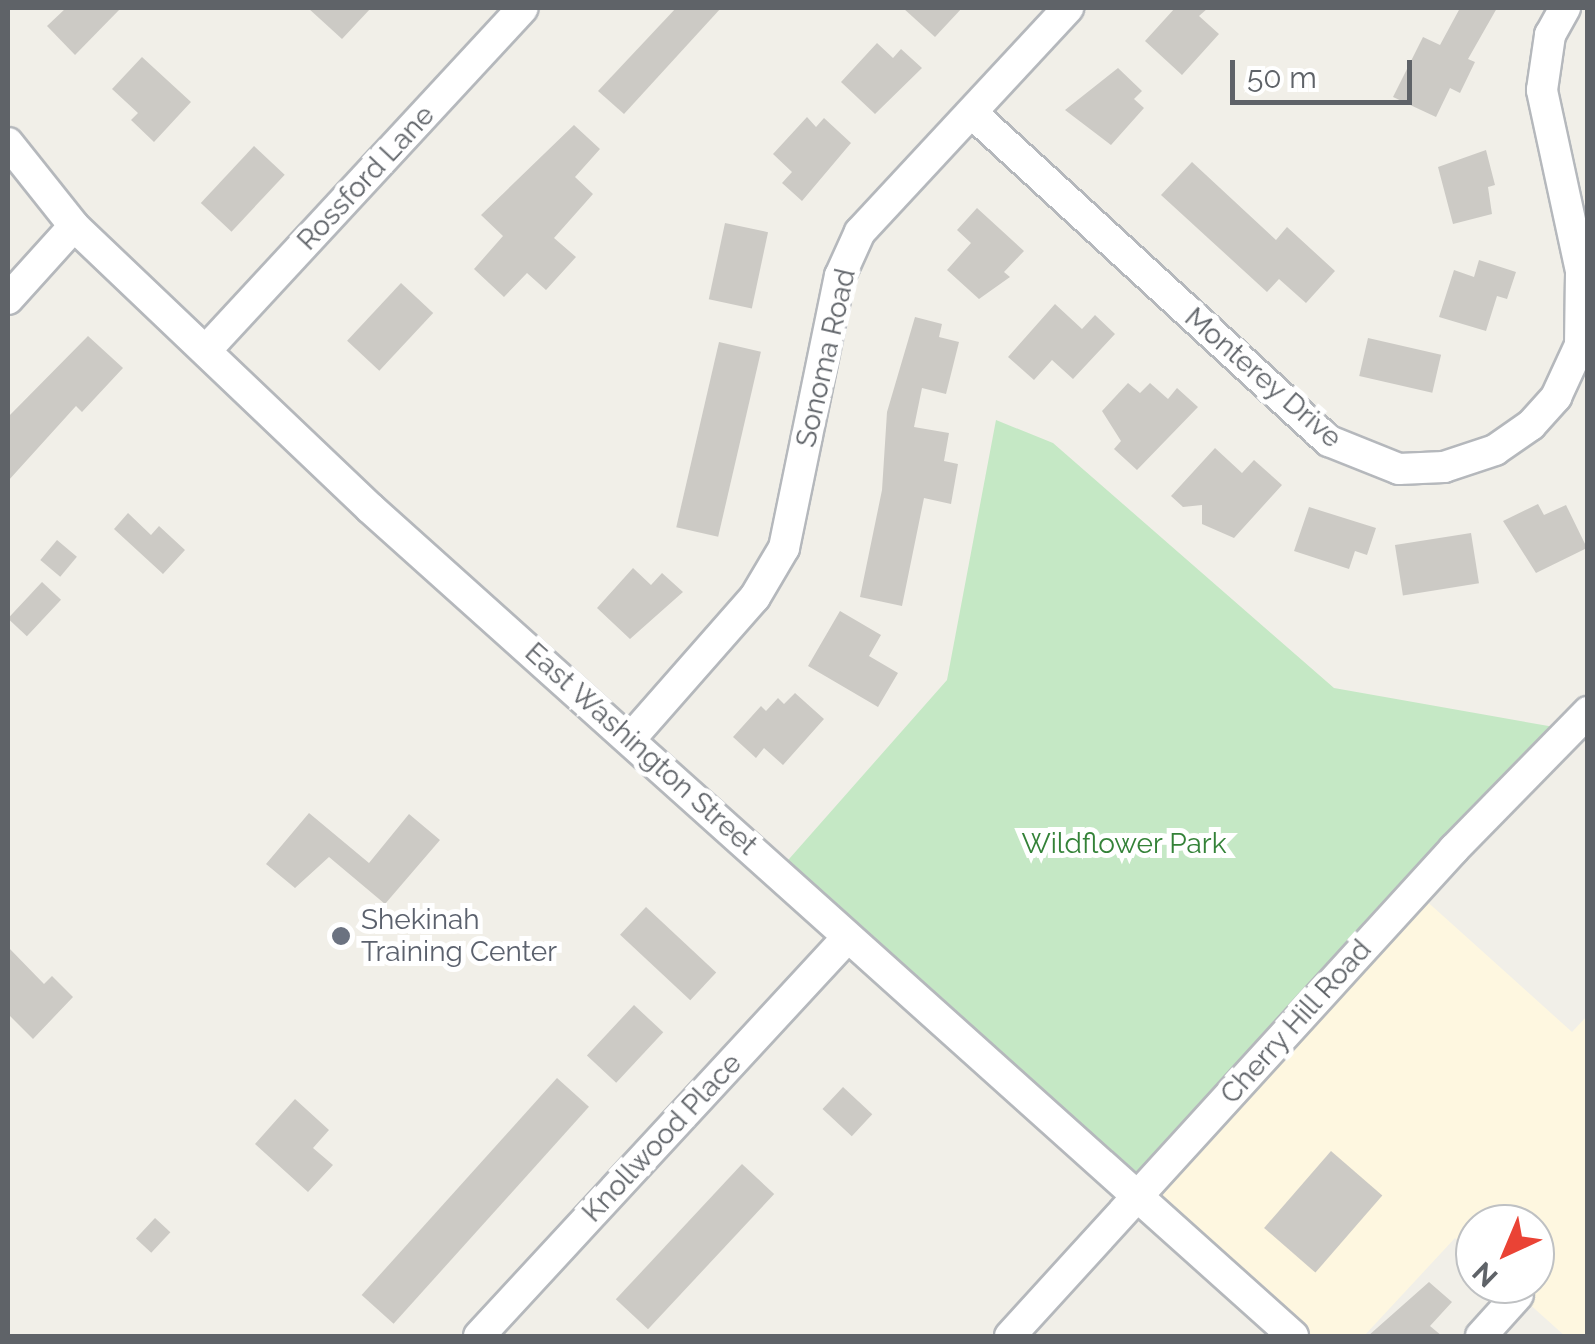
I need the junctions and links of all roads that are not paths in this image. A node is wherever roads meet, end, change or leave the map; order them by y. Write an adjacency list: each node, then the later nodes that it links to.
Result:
1 (523, 8): 8 (street, Rossford Lane)
2 (1068, 8): 4 (street, Sonoma Road)
3 (1566, 8): 4 (street, Monterey Drive)
4 (972, 114): 10 (street, Sonoma Road)
5 (8, 143): 6 (street, East Washington Street)
6 (74, 226): 7 (street); 8 (street, East Washington Street)
7 (8, 299)
8 (208, 348): 10 (street, East Washington Street)
9 (1588, 712): 12 (street, Cherry Hill Road)
10 (632, 737): 11 (street, East Washington Street)
11 (846, 939): 12 (street, East Washington Street); 14 (street, Knollwood Place)
12 (1137, 1196): 15 (street, Cherry Hill Road); 16 (street, East Washington Street)
13 (1510, 1304): 17 (street)
14 (479, 1336)
15 (1010, 1336)
16 (1293, 1336)
17 (1480, 1336)

